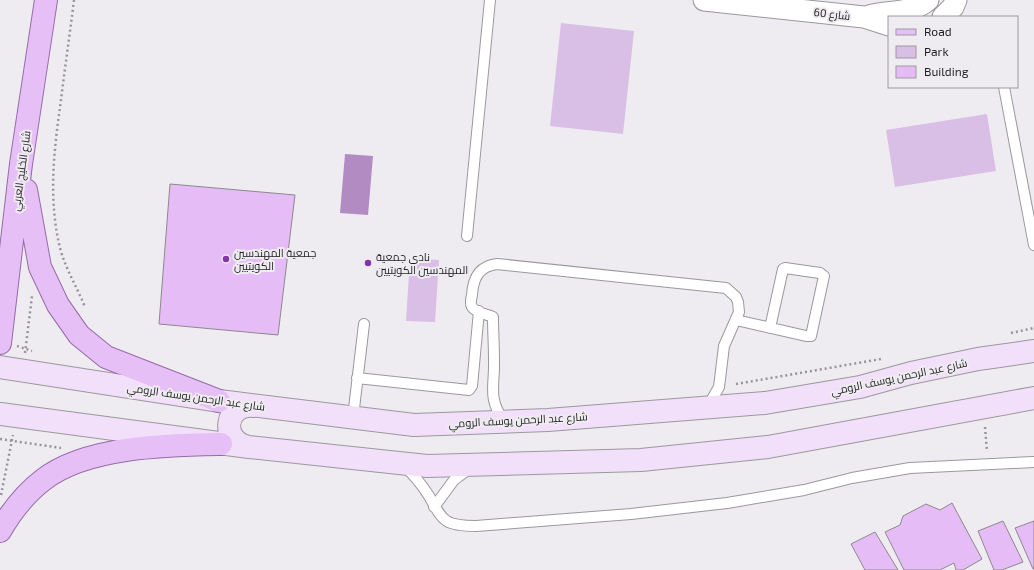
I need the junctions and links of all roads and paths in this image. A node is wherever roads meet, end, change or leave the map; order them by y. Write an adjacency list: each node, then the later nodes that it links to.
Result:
1 (46, 0): 12 (main road, شارع الخليج العربي)
2 (74, 0): 17 (path)
3 (490, 0): 13 (lane)
4 (704, 0): 7 (street, شارع 60)
5 (928, 0): 9 (street)
6 (956, 0): 8 (street)
7 (755, 2): 9 (street, شارع 60)
8 (944, 16)
9 (864, 17): 10 (street)
10 (888, 25)
11 (1004, 88): 14 (lane)
12 (21, 164): 17 (main road); 22 (main road, شارع الخليج العربي)
13 (467, 236)
14 (1034, 245)
15 (479, 311): 16 (lane); 28 (lane); 37 (lane)
16 (736, 320): 19 (lane); 29 (lane)
17 (68, 321): 31 (main road)
18 (364, 324): 28 (lane)
19 (770, 328): 19 (lane)
20 (1034, 328): 21 (path)
21 (1003, 334)
22 (0, 343)
23 (25, 349): 25 (path)
24 (1034, 351): 34 (main road, شارع عبد الرحمن يوسف الرومي)
25 (39, 353)
26 (889, 358): 29 (path)
27 (0, 367): 31 (main road, شارع عبد الرحمن يوسف الرومي)
28 (357, 378): 36 (lane)
29 (720, 387): 34 (lane)
30 (1034, 398): 33 (main road)
31 (219, 401): 32 (main road, شارع عبد الرحمن يوسف الرومي)
32 (255, 406): 36 (main road, شارع عبد الرحمن يوسف الرومي); 40 (main road)
33 (984, 406): 43 (main road); 44 (path)
34 (706, 408): 37 (main road, شارع عبد الرحمن يوسف الرومي)
35 (0, 414): 39 (main road)
36 (353, 417): 37 (main road, شارع عبد الرحمن يوسف الرومي)
37 (504, 422)
38 (0, 439): 45 (path)
39 (221, 444): 40 (main road); 47 (main road)
40 (249, 447): 42 (main road)
41 (1034, 462): 44 (lane)
42 (401, 463): 43 (main road); 46 (lane)
43 (477, 464): 46 (lane)
44 (987, 464): 46 (lane)
45 (0, 499)
46 (434, 507)
47 (0, 531)

